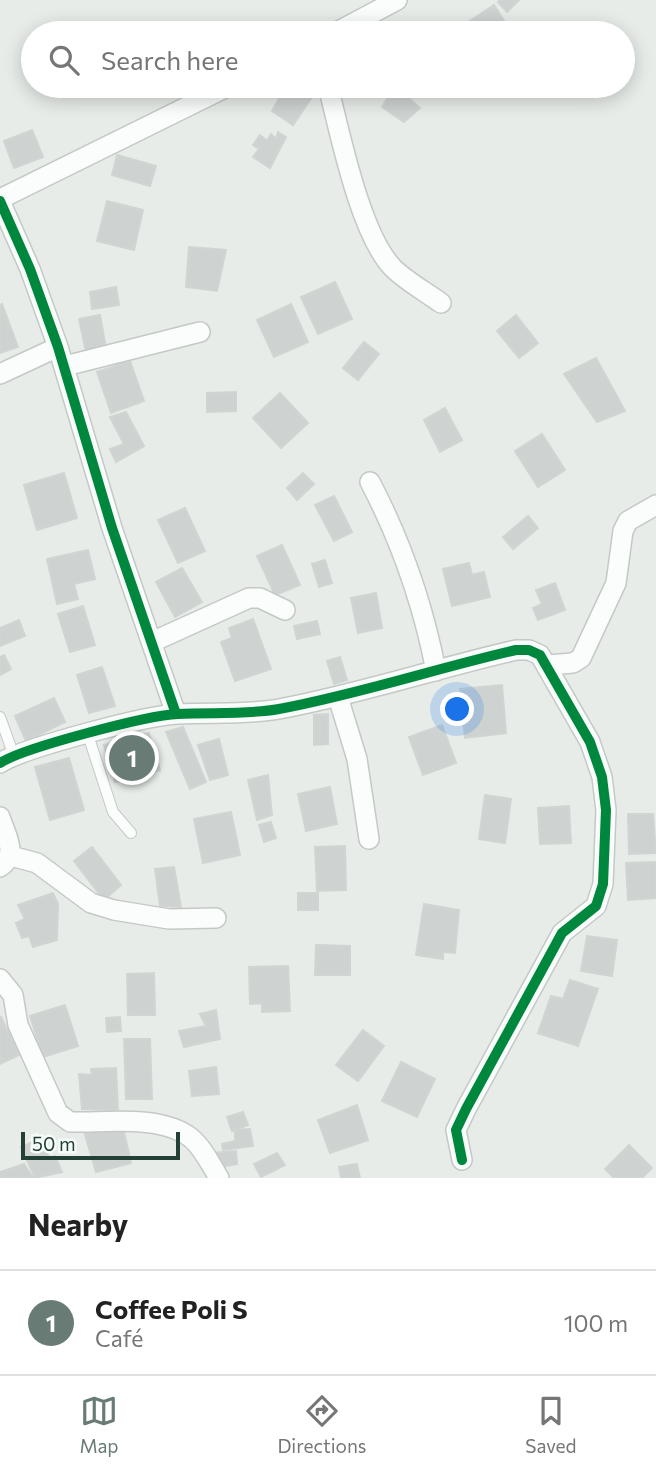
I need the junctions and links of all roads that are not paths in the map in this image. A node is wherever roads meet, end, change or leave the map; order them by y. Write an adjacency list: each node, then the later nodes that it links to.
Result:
1 (397, 0): 2 (street)
2 (358, 21)
3 (205, 98): 5 (street)
4 (331, 98): 6 (street)
5 (0, 200): 8 (street)
6 (441, 303)
7 (200, 332): 9 (street)
8 (58, 347): 9 (street); 10 (street)
9 (65, 366): 14 (street)
10 (0, 374)
11 (370, 482): 16 (street)
12 (656, 505): 15 (street)
13 (285, 610): 14 (street)
14 (152, 642): 18 (street)
15 (548, 665): 16 (street); 28 (street)
16 (436, 671): 17 (street)
17 (338, 697): 18 (street); 24 (street)
18 (176, 714): 20 (street)
19 (0, 716): 21 (lane)
20 (88, 735): 21 (street); 23 (lane)
21 (7, 760)
22 (0, 817): 25 (street)
23 (131, 833)
24 (369, 839)
25 (6, 862): 26 (street)
26 (216, 918)
27 (0, 979): 29 (street)
28 (462, 1160)
29 (219, 1178)

